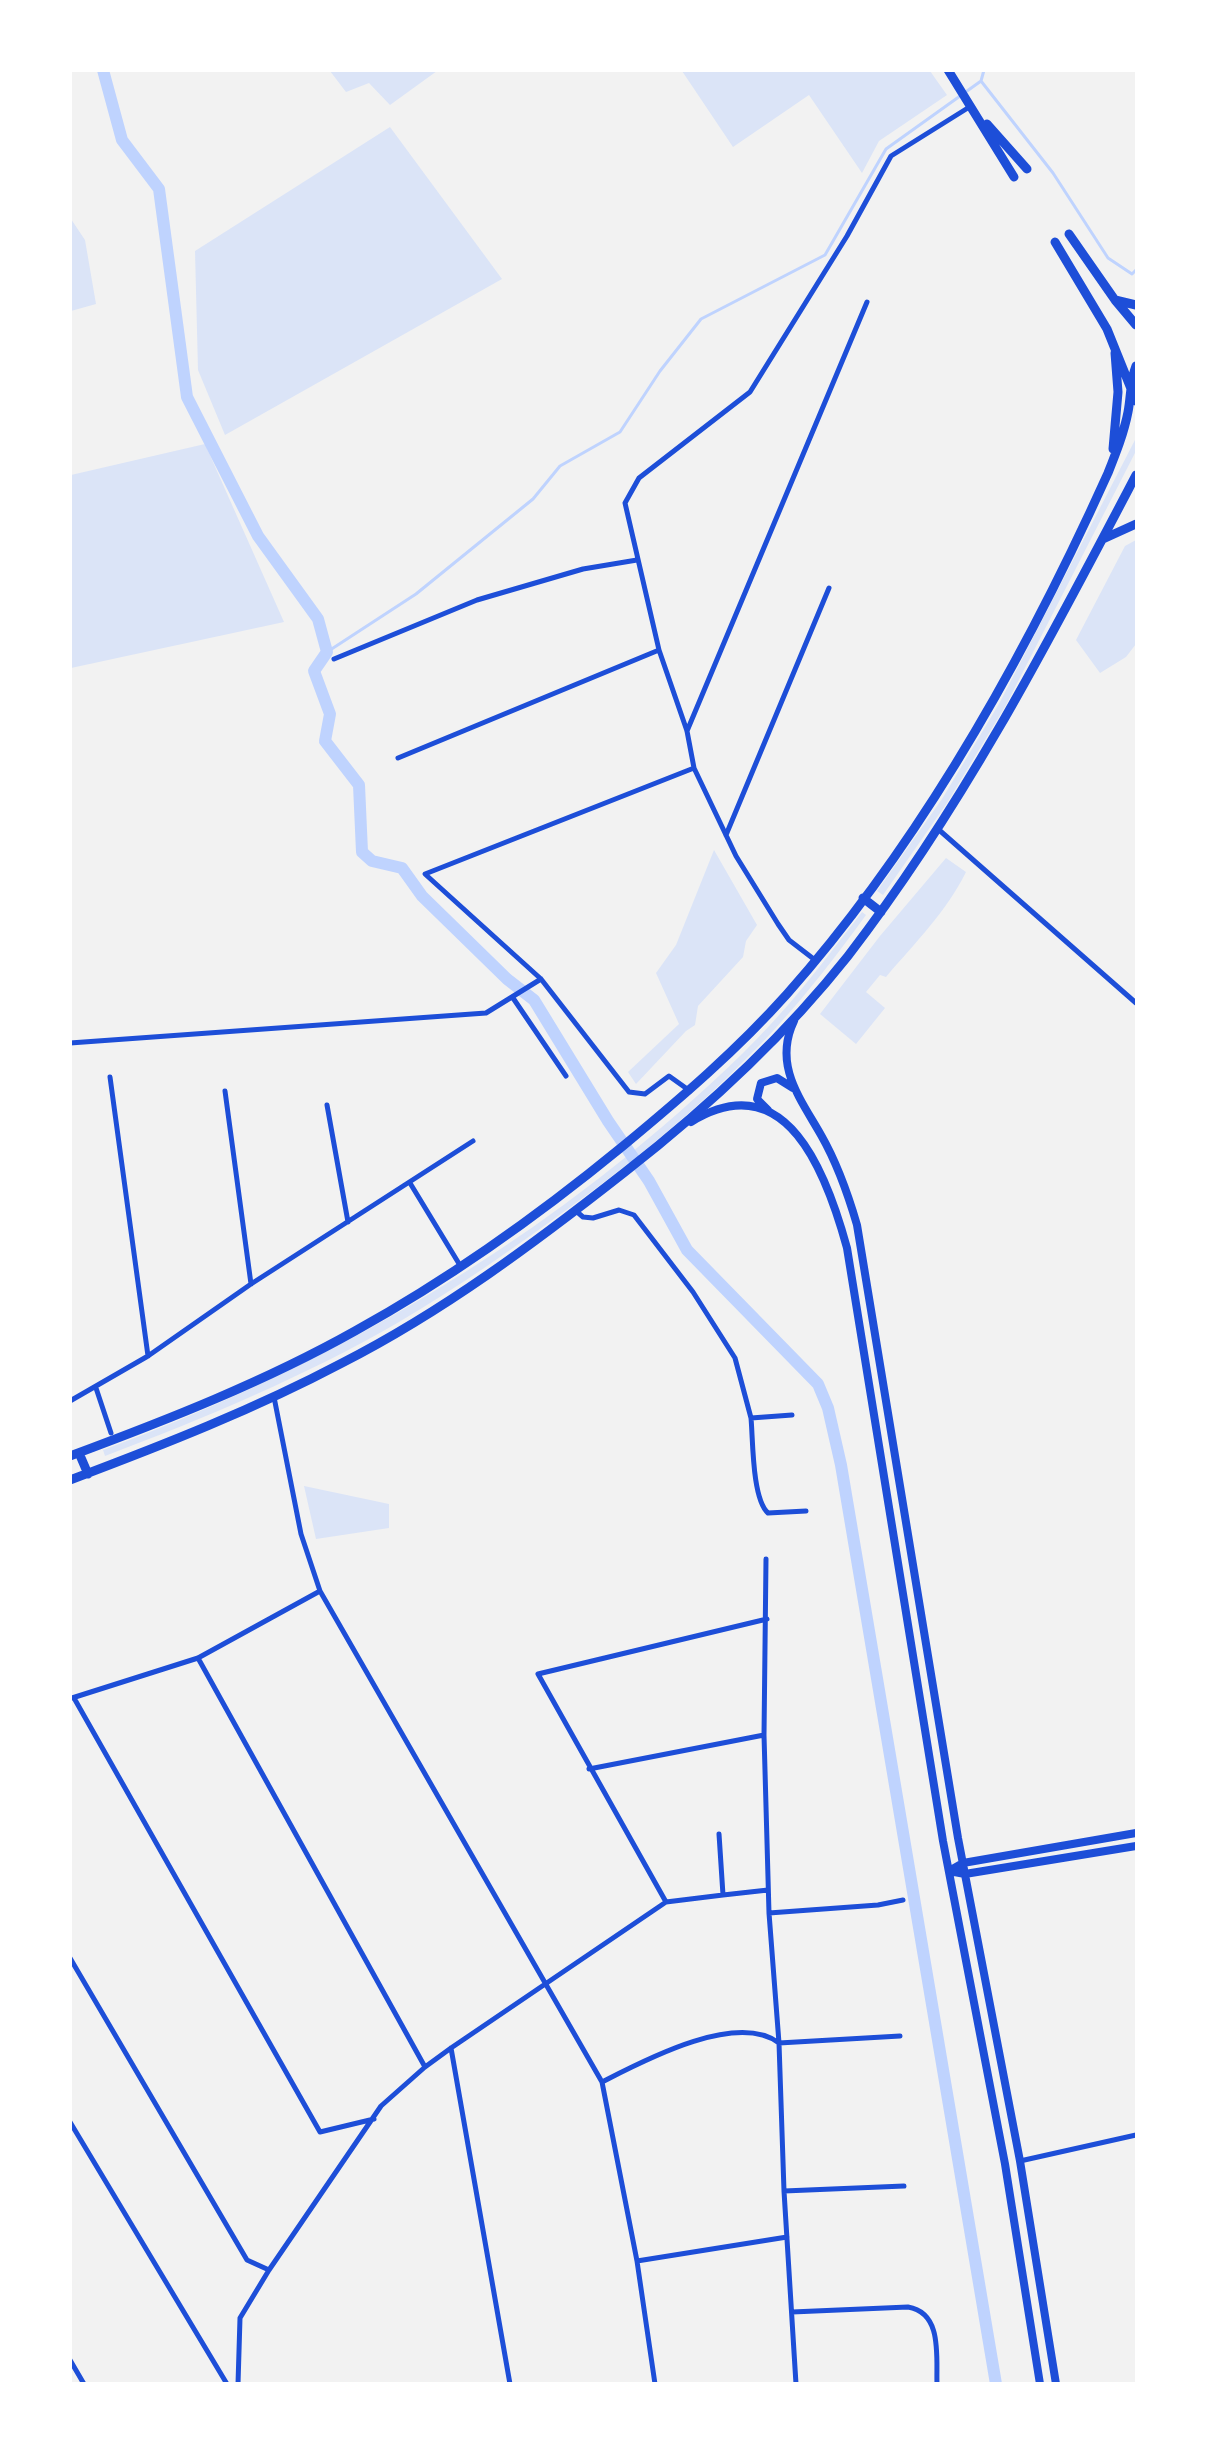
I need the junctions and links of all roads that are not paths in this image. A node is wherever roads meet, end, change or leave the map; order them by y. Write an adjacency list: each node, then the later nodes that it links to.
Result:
1 (948, 70): 2 (highway)
2 (971, 106): 3 (highway); 4 (highway); 19 (street)
3 (1027, 169)
4 (1014, 177)
5 (1069, 234): 7 (highway)
6 (1055, 242): 11 (highway)
7 (1115, 300): 9 (highway); 10 (highway)
8 (867, 302): 23 (street)
9 (1137, 305)
10 (1136, 324)
11 (1114, 344): 13 (highway); 15 (highway)
12 (1137, 366): 13 (highway)
13 (1132, 387): 14 (highway); 15 (highway)
14 (1137, 401)
15 (1108, 472): 28 (highway)
16 (1137, 475): 18 (highway)
17 (1137, 524): 18 (highway)
18 (1102, 539): 26 (highway)
19 (637, 560): 21 (street); 22 (street)
20 (830, 588): 27 (street)
21 (659, 650): 23 (street); 24 (street)
22 (334, 659)
23 (687, 731): 25 (street)
24 (398, 759)
25 (694, 768): 27 (street); 31 (street)
26 (938, 829): 29 (highway); 33 (street)
27 (726, 835): 30 (street)
28 (863, 898): 29 (highway); 30 (highway)
29 (881, 912): 34 (highway)
30 (815, 960): 39 (highway)
31 (541, 979): 32 (street); 39 (street)
32 (513, 998): 35 (street); 36 (street)
33 (1137, 1003)
34 (795, 1017): 38 (main road); 43 (highway)
35 (70, 1043)
36 (566, 1076)
37 (110, 1077): 50 (street)
38 (794, 1089): 42 (main road); 71 (main road)
39 (690, 1091): 48 (highway)
40 (225, 1092): 49 (street)
41 (327, 1105): 47 (street)
42 (769, 1111): 43 (main road); 72 (main road)
43 (679, 1129): 46 (highway)
44 (473, 1141): 45 (street)
45 (410, 1183): 47 (street); 48 (street)
46 (576, 1211): 52 (highway); 55 (street)
47 (348, 1222): 49 (street)
48 (461, 1267): 57 (highway)
49 (251, 1284): 50 (street)
50 (148, 1356): 51 (street)
51 (96, 1388): 53 (street); 56 (street)
52 (274, 1397): 58 (highway); 62 (street)
53 (70, 1401)
54 (792, 1415): 55 (street)
55 (751, 1418): 60 (street)
56 (111, 1433)
57 (75, 1455): 58 (highway)
58 (88, 1474): 59 (highway)
59 (70, 1480)
60 (806, 1511)
61 (766, 1559): 63 (street)
62 (320, 1592): 64 (street); 80 (street)
63 (767, 1619): 66 (street); 67 (street)
64 (198, 1658): 65 (street); 84 (street)
65 (72, 1698): 86 (street)
66 (764, 1735): 67 (street); 74 (street)
67 (589, 1769): 77 (street)
68 (1137, 1833): 71 (main road)
69 (719, 1834): 75 (street)
70 (1137, 1846): 73 (main road)
71 (963, 1863): 72 (main road); 73 (main road)
72 (949, 1871): 73 (main road); 104 (main road)
73 (965, 1874): 89 (main road)
74 (768, 1890): 75 (street); 78 (street)
75 (723, 1895): 77 (street)
76 (903, 1900): 78 (street)
77 (666, 1902): 80 (street)
78 (769, 1913): 82 (street)
79 (70, 1958): 94 (street)
80 (547, 1983): 83 (street); 85 (street)
81 (900, 2036): 82 (street)
82 (778, 2043): 85 (street); 91 (street)
83 (451, 2048): 84 (street); 100 (street)
84 (425, 2067): 86 (street)
85 (602, 2082): 93 (street)
86 (374, 2119): 94 (street)
87 (70, 2122): 98 (street)
88 (1137, 2135): 89 (street)
89 (1020, 2161): 105 (main road)
90 (904, 2186): 91 (street)
91 (784, 2192): 92 (street)
92 (787, 2237): 93 (street); 95 (street)
93 (637, 2261): 101 (street)
94 (269, 2270): 99 (street)
95 (792, 2312): 102 (street); 103 (street)
96 (70, 2360): 97 (street)
97 (84, 2384)
98 (227, 2384)
99 (238, 2384)
100 (510, 2384)
101 (655, 2384)
102 (796, 2384)
103 (937, 2384)
104 (1040, 2384)
105 (1056, 2384)

